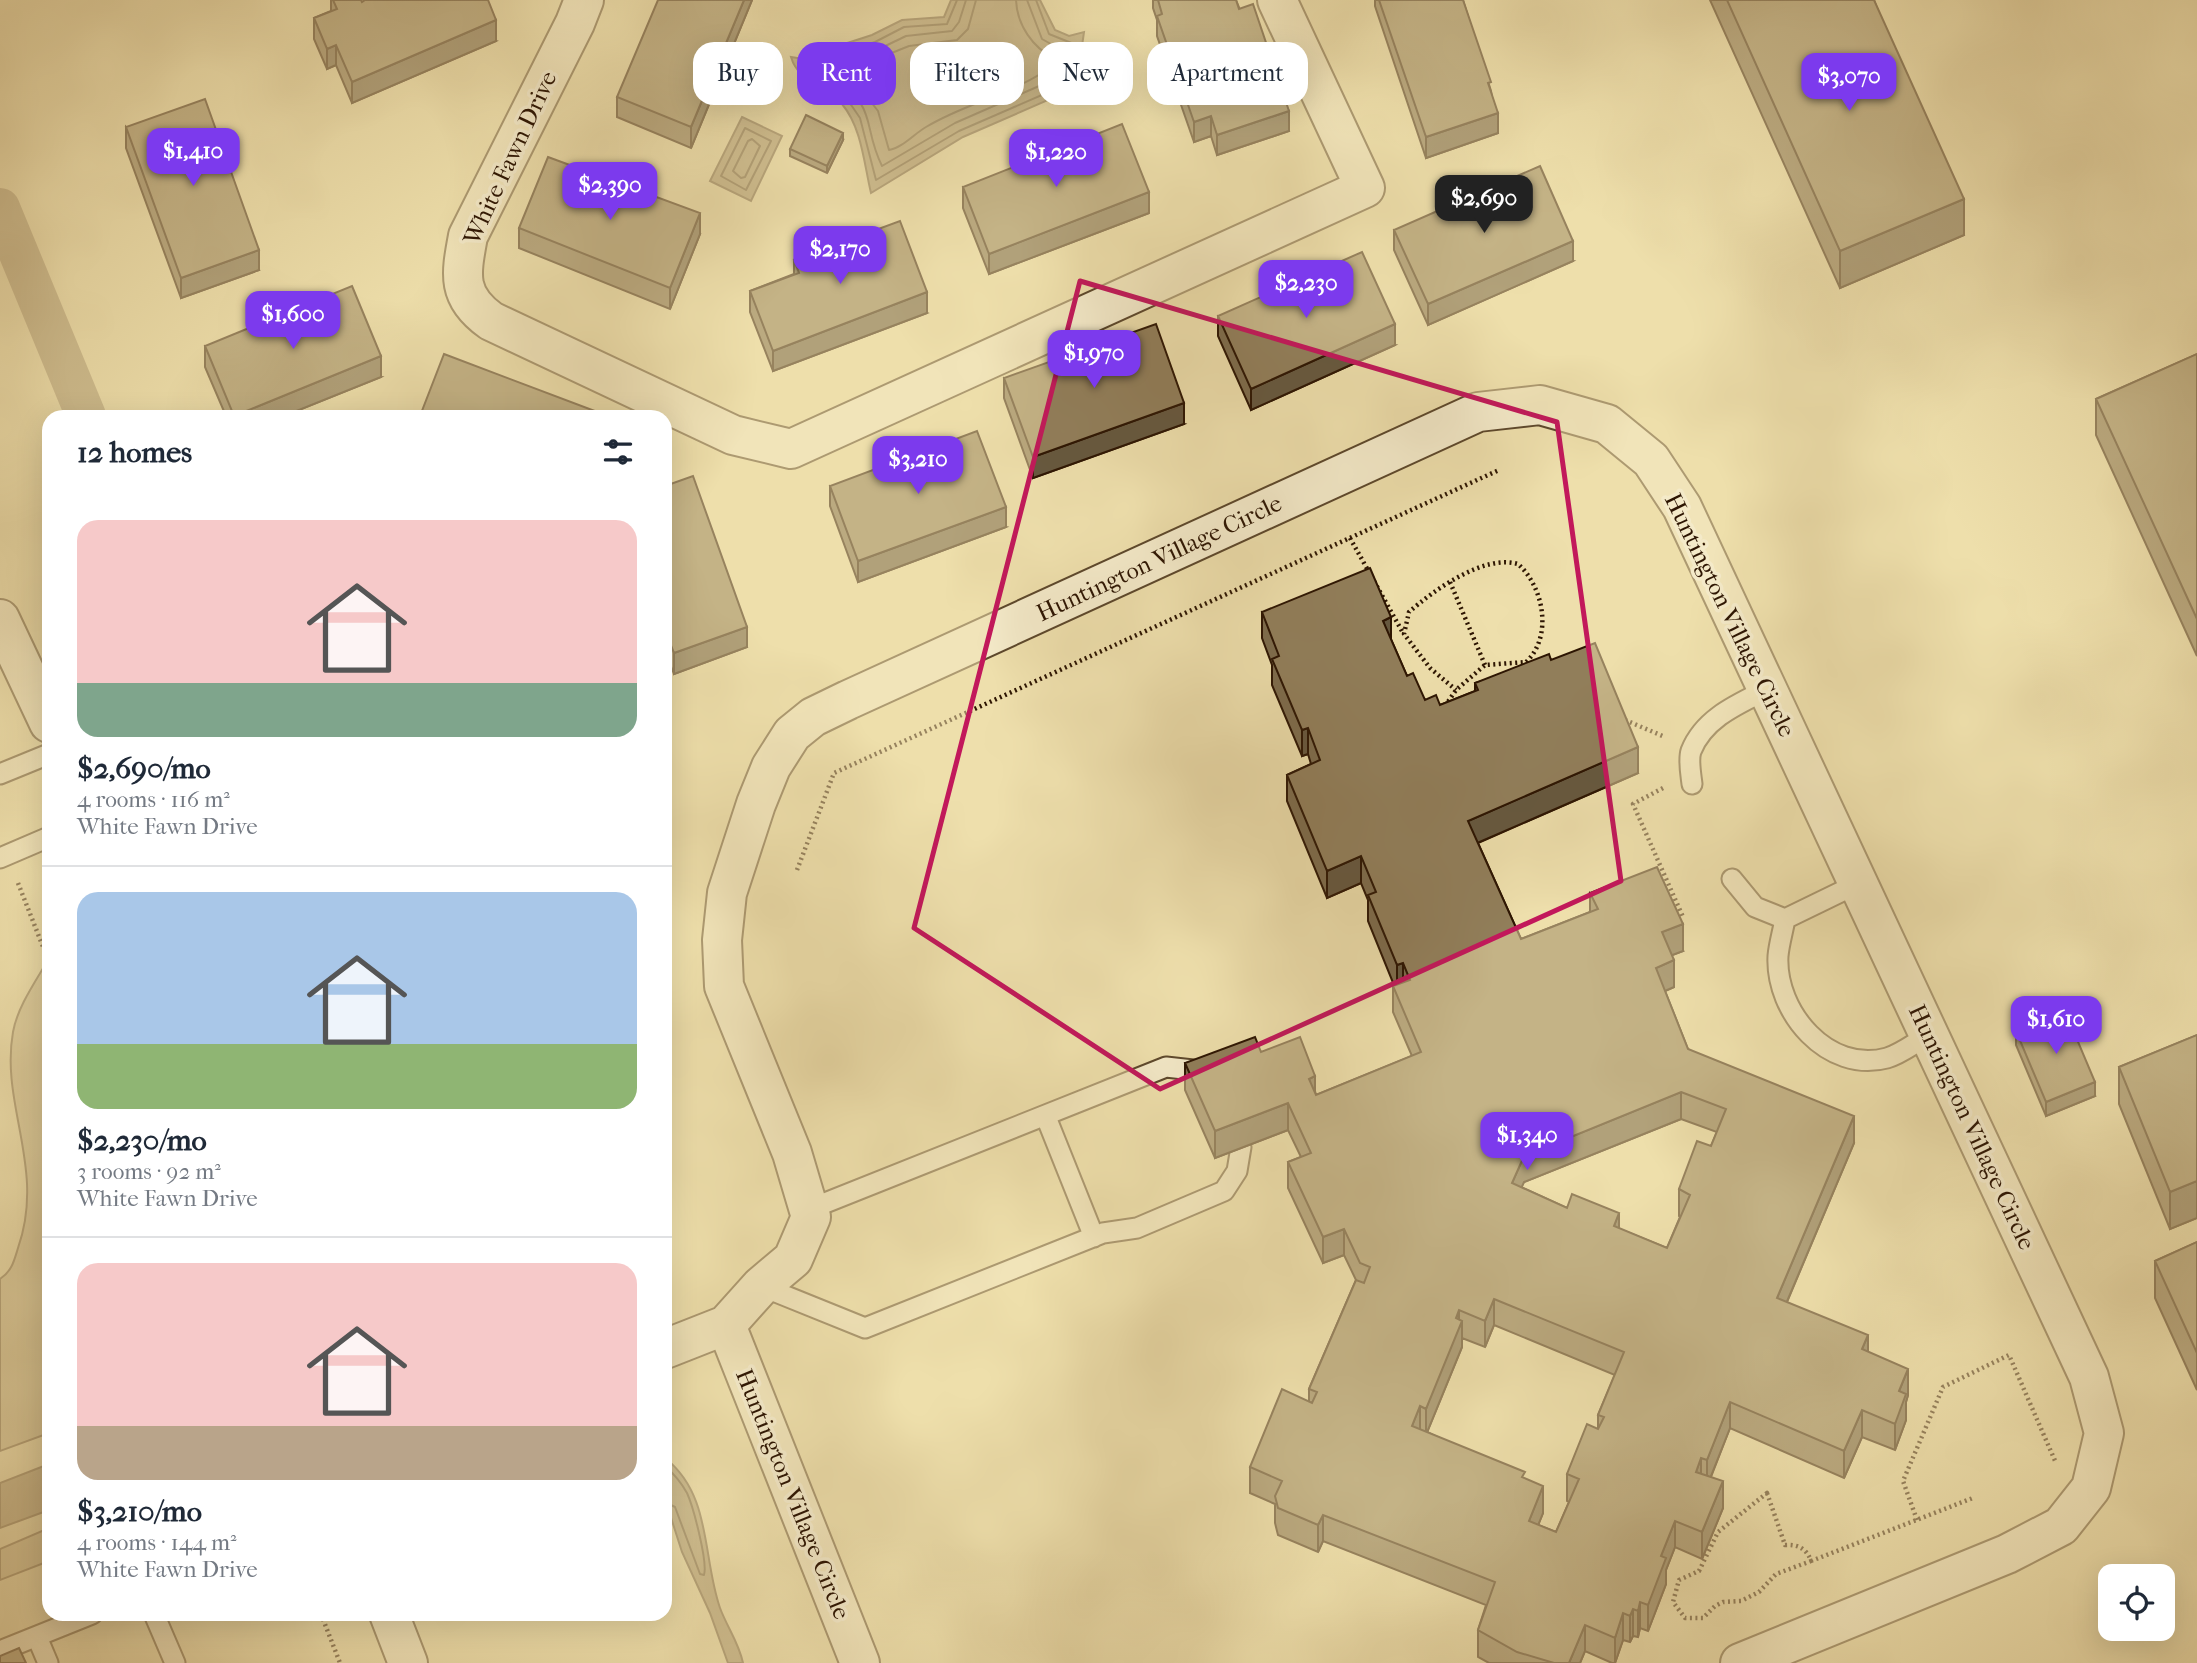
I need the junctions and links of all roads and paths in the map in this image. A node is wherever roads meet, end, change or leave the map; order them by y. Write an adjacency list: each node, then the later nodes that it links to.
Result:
1 (584, 0): 2 (street, White Fawn Drive)
2 (1277, 0)
3 (1499, 470): 4 (path)
4 (1350, 538): 7 (path); 22 (path)
5 (1450, 582): 7 (path); 8 (path); 10 (path)
6 (0, 620): 13 (street)
7 (1404, 634): 12 (path)
8 (1535, 654): 9 (path); 10 (path)
9 (1544, 656)
10 (1485, 664): 12 (path)
11 (1768, 689): 19 (lane); 24 (street, Huntington Village Circle); 31 (street, Huntington Village Circle)
12 (1456, 690): 14 (path)
13 (42, 708)
14 (1443, 709)
15 (1622, 719): 16 (path)
16 (1666, 737)
17 (42, 757): 18 (lane)
18 (0, 774)
19 (1692, 784)
20 (42, 840): 21 (lane)
21 (4, 856): 26 (path)
22 (797, 870)
23 (1732, 879): 25 (lane)
24 (1857, 884): 25 (lane); 27 (street, Huntington Village Circle)
25 (1785, 919): 27 (lane)
26 (42, 946)
27 (1930, 1035): 36 (street, Huntington Village Circle)
28 (1207, 1082): 29 (lane)
29 (1046, 1117): 31 (lane); 32 (lane)
30 (1241, 1147): 32 (lane)
31 (810, 1209): 33 (street)
32 (1094, 1237): 33 (lane)
33 (761, 1286): 34 (street)
34 (726, 1325): 35 (street); 50 (street, Huntington Village Circle)
35 (672, 1346)
36 (2091, 1488): 38 (path); 51 (street, Huntington Village Circle)
37 (1973, 1498): 38 (path)
38 (1917, 1520): 39 (path)
39 (1811, 1561): 39 (path)
40 (74, 1621): 44 (lane)
41 (157, 1621): 47 (lane)
42 (324, 1621): 48 (path)
43 (392, 1621): 49 (street)
44 (37, 1636): 45 (lane); 46 (lane)
45 (0, 1651)
46 (48, 1663)
47 (175, 1663)
48 (340, 1663)
49 (408, 1663)
50 (860, 1663)
51 (1740, 1663)

